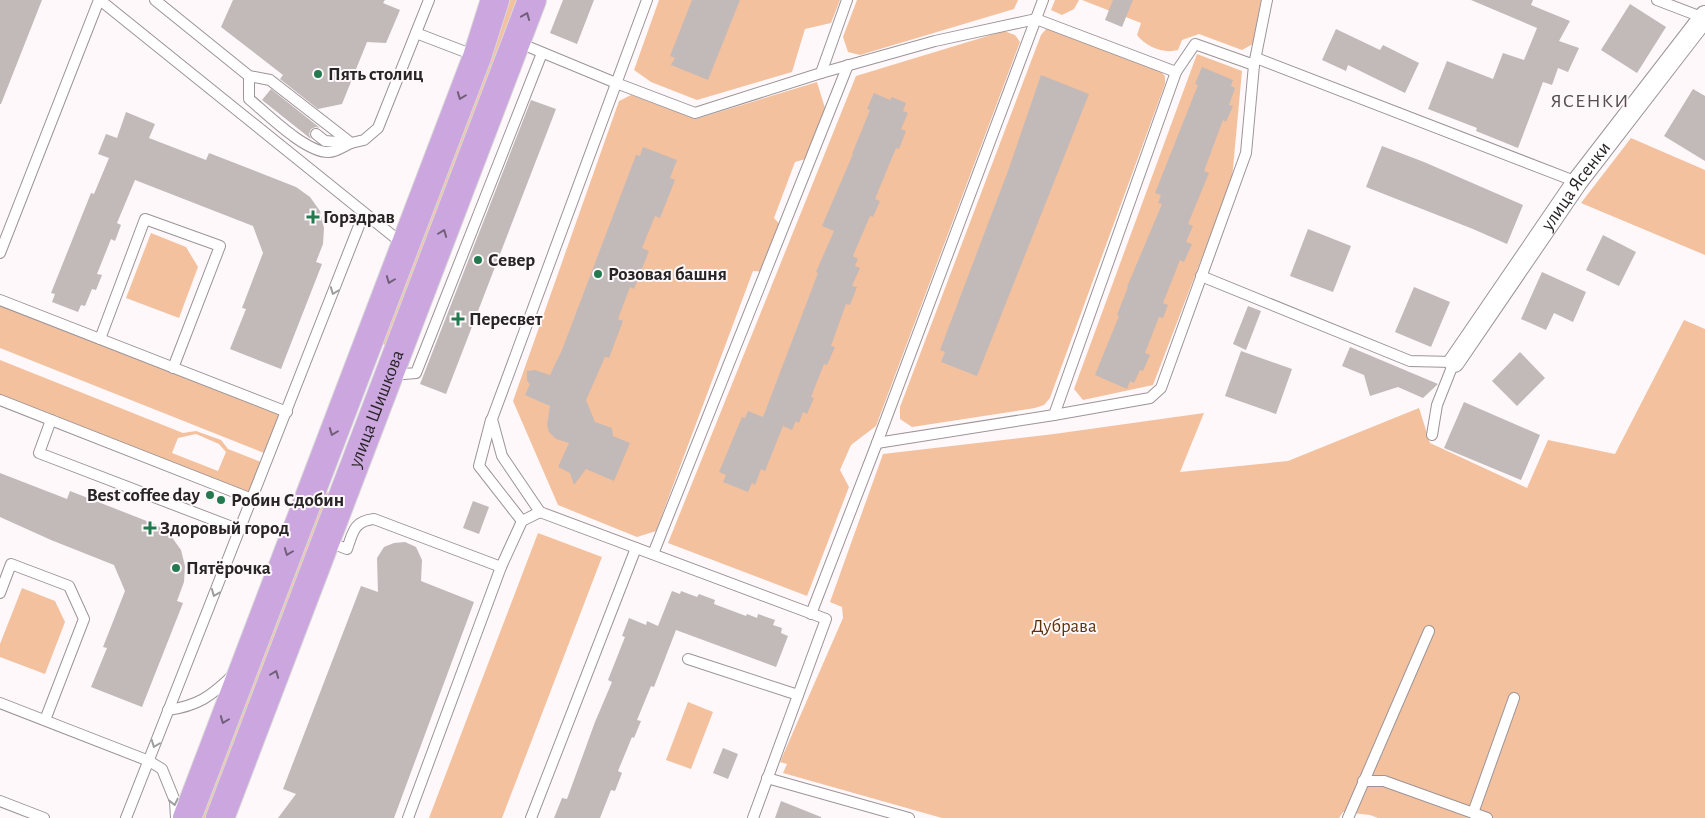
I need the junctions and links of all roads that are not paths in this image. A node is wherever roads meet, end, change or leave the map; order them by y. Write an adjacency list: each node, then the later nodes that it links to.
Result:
1 (100, 0): 26 (lane); 28 (lane)
2 (155, 0): 21 (lane)
3 (429, 0): 13 (lane)
4 (495, 0): 16 (main road, улица Шишкова)
5 (532, 0): 14 (main road, улица Шишкова, one-way to 5)
6 (647, 0): 22 (lane)
7 (847, 0): 20 (lane)
8 (1043, 0): 12 (lane)
9 (1267, 0): 17 (lane)
10 (1657, 0): 11 (lane)
11 (1704, 17): 25 (street, улица Ясенки)
12 (1036, 19): 18 (lane); 19 (lane); 42 (lane)
13 (416, 33): 16 (lane); 24 (lane)
14 (516, 42): 15 (lane); 35 (main road, улица Шишкова, one-way to 14)
15 (542, 52): 22 (lane); 35 (lane)
16 (476, 56): 27 (main road, улица Шишкова, one-way to 27)
17 (1255, 62): 19 (lane); 25 (lane); 29 (lane)
18 (848, 65): 20 (lane); 51 (lane)
19 (1176, 72): 38 (lane)
20 (821, 73): 22 (lane)
21 (249, 76): 24 (lane); 24 (lane)
22 (616, 83): 39 (lane)
23 (316, 134): 24 (lane)
24 (351, 143)
25 (1577, 182): 33 (street, улица Ясенки)
26 (364, 213): 27 (lane); 37 (lane, one-way to 37)
27 (404, 245): 32 (main road, улица Шишкова, one-way to 32)
28 (0, 253)
29 (1201, 276): 33 (lane); 38 (lane)
30 (0, 300): 31 (lane)
31 (100, 339): 34 (lane); 34 (lane)
32 (364, 349): 35 (main road); 43 (main road, улица Шишкова, one-way to 43)
33 (1454, 362): 41 (lane)
34 (174, 368): 37 (lane)
35 (392, 368): 44 (main road, улица Шишкова)
36 (0, 400): 40 (lane)
37 (286, 412): 45 (lane)
38 (1054, 415): 42 (lane)
39 (492, 419): 46 (lane); 47 (lane)
40 (51, 420): 45 (lane); 48 (lane)
41 (1432, 435)
42 (877, 443): 54 (lane)
43 (316, 475): 44 (main road); 57 (main road, улица Шишкова, one-way to 57)
44 (346, 487): 49 (main road, улица Шишкова)
45 (252, 499): 48 (lane)
46 (540, 512): 47 (lane); 50 (lane)
47 (522, 521): 52 (lane)
48 (240, 530): 61 (lane, one-way to 61)
49 (326, 541): 52 (lane); 67 (main road, улица Шишкова, one-way to 49)
50 (636, 548): 51 (lane); 75 (lane)
51 (653, 554): 54 (lane)
52 (501, 567): 74 (lane)
53 (0, 593): 62 (lane)
54 (811, 614): 58 (lane)
55 (1429, 631): 65 (lane)
56 (688, 659): 58 (lane)
57 (246, 660): 61 (lane); 72 (main road, улица Шишкова, one-way to 72)
58 (798, 695): 64 (lane)
59 (1514, 698): 68 (lane)
60 (0, 702): 62 (lane)
61 (168, 710): 63 (lane, one-way to 63)
62 (45, 720): 63 (lane)
63 (148, 761): 70 (lane); 71 (lane, one-way to 71)
64 (767, 778): 76 (lane); 77 (lane)
65 (1363, 781): 68 (lane); 78 (lane)
66 (0, 801): 69 (lane)
67 (232, 806): 73 (main road, улица Шишкова)
68 (1473, 813): 79 (lane)
69 (44, 818)
70 (126, 818)
71 (176, 818)
72 (187, 818)
73 (220, 818)
74 (408, 818)
75 (531, 818)
76 (753, 818)
77 (909, 818)
78 (1348, 818)
79 (1487, 818)

